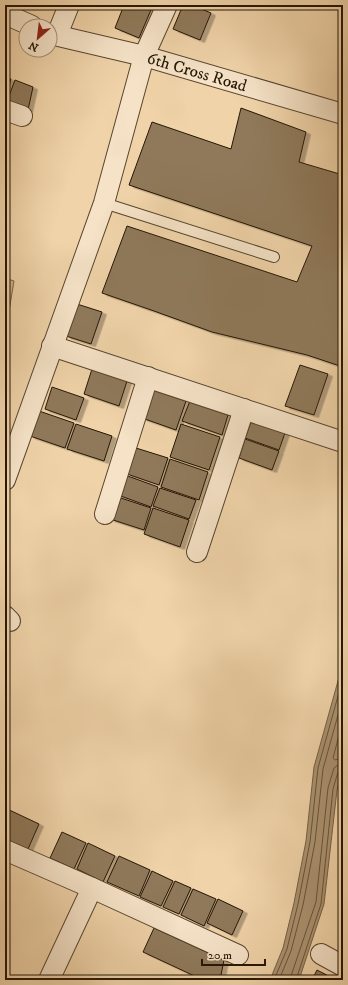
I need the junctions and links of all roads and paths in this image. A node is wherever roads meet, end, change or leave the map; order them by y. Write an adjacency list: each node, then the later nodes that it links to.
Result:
1 (68, 5): 5 (street)
2 (167, 5): 7 (street)
3 (5, 14): 4 (street)
4 (18, 20)
5 (58, 25)
6 (58, 36): 7 (street, 6th Cross Road)
7 (144, 56): 8 (street, 6th Cross Road); 9 (street)
8 (343, 114)
9 (104, 203): 10 (lane); 11 (street)
10 (274, 257)
11 (52, 346): 12 (street); 15 (street)
12 (148, 378): 13 (street); 16 (street)
13 (244, 409): 14 (street); 17 (street)
14 (343, 442)
15 (5, 480)
16 (105, 514)
17 (197, 552)
18 (5, 850): 19 (street)
19 (92, 888): 21 (street); 23 (street)
20 (321, 954): 22 (street)
21 (238, 955)
22 (343, 966)
23 (49, 980)

